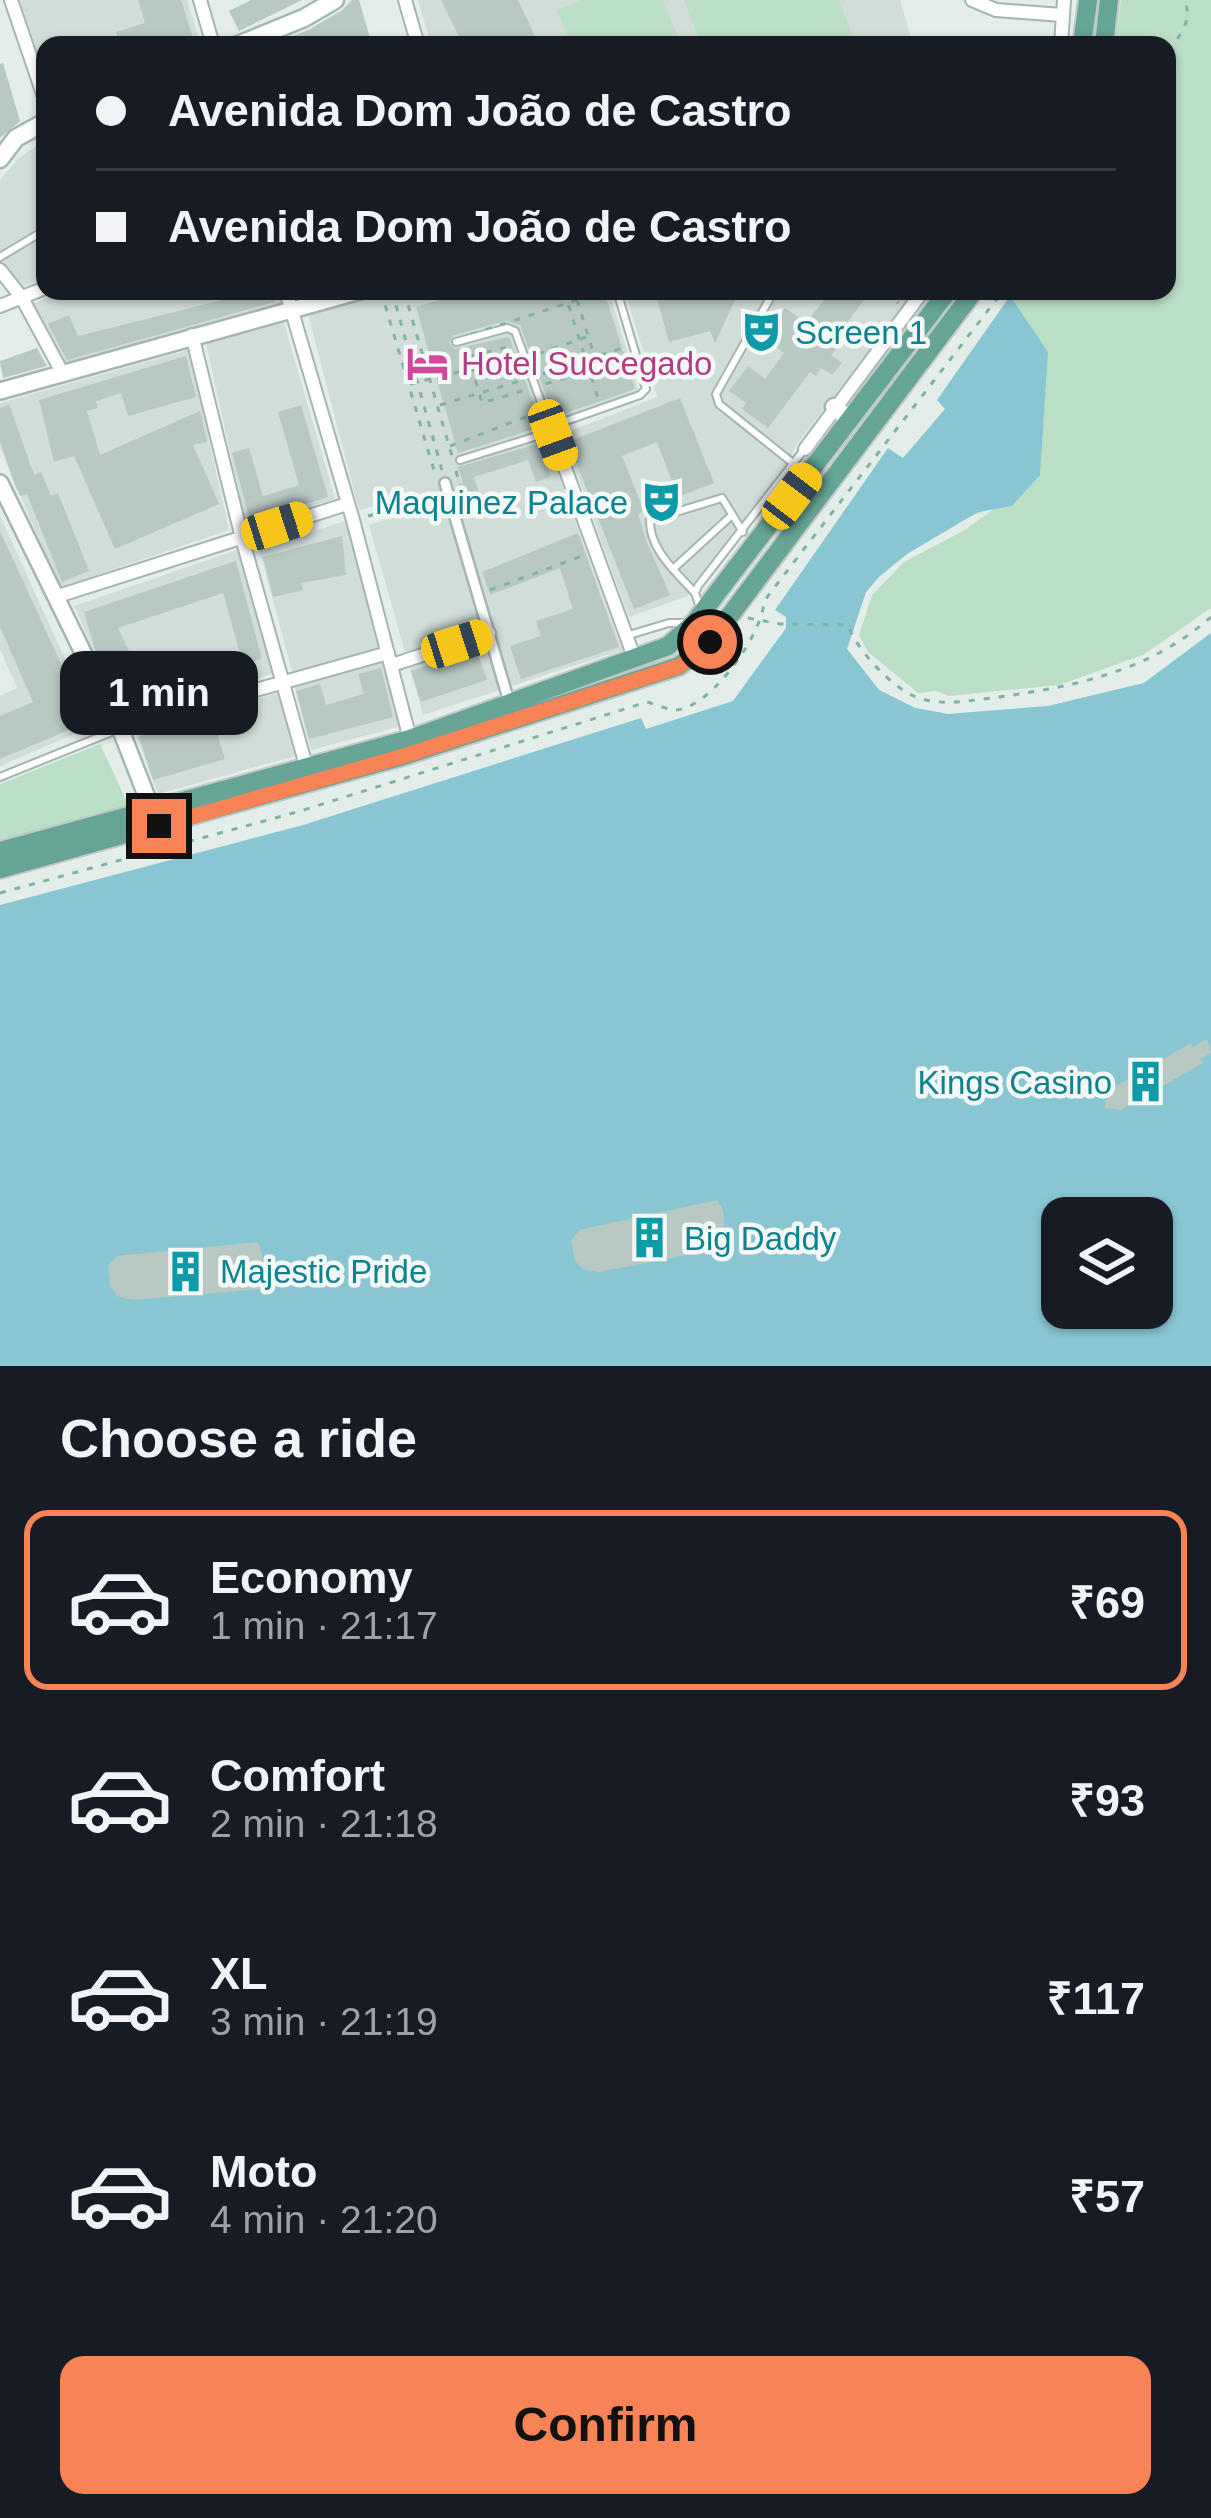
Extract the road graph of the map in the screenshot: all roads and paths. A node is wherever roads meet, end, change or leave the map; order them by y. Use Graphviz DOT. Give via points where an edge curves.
graph roads {
  1 [pos="11,0"];
  2 [pos="200,0"];
  3 [pos="335,0"];
  4 [pos="405,0"];
  5 [pos="972,0"];
  6 [pos="1064,0"];
  7 [pos="1088,0"];
  8 [pos="1109,0"];
  9 [pos="1186,0"];
  10 [pos="1062,16"];
  11 [pos="210,36"];
  12 [pos="260,36"];
  13 [pos="415,36"];
  14 [pos="1061,36"];
  15 [pos="1083,36"];
  16 [pos="1105,36"];
  17 [pos="1176,41"];
  18 [pos="36,74"];
  19 [pos="36,127"];
  20 [pos="0,159"];
  21 [pos="36,235"];
  22 [pos="0,257"];
  23 [pos="0,271"];
  24 [pos="36,292"];
  25 [pos="22,298"];
  26 [pos="288,300"];
  27 [pos="326,300"];
  28 [pos="384,300"];
  29 [pos="394,300"];
  30 [pos="407,300"];
  31 [pos="568,300"];
  32 [pos="620,300"];
  33 [pos="769,300"];
  34 [pos="916,300"];
  35 [pos="941,300"];
  36 [pos="967,300"];
  37 [pos="0,306"];
  38 [pos="291,309"];
  39 [pos="192,335"];
  40 [pos="588,337"];
  41 [pos="456,343"];
  42 [pos="510,346"];
  43 [pos="538,354"];
  44 [pos="469,357"];
  45 [pos="868,363"];
  46 [pos="472,368"];
  47 [pos="63,374"];
  48 [pos="885,375"];
  49 [pos="429,378"];
  50 [pos="417,382"];
  51 [pos="408,384"];
  52 [pos="0,391"];
  53 [pos="834,407"];
  54 [pos="601,409"];
  55 [pos="546,417"];
  56 [pos="850,420"];
  57 [pos="555,433"];
  58 [pos="449,446"];
  59 [pos="805,448"];
  60 [pos="460,460"];
  61 [pos="794,464"];
  62 [pos="435,474"];
  63 [pos="445,483"];
  64 [pos="0,484"];
  65 [pos="452,502"];
  66 [pos="347,504"];
  67 [pos="731,517"];
  68 [pos="353,520"];
  69 [pos="743,532"];
  70 [pos="242,538"];
  71 [pos="595,551"];
  72 [pos="673,569"];
  73 [pos="695,593"];
  74 [pos="478,594"];
  75 [pos="55,597"];
  76 [pos="729,617"];
  77 [pos="1211,617"];
  78 [pos="693,623"];
  79 [pos="489,633"];
  80 [pos="626,636"];
  81 [pos="634,658"];
  82 [pos="390,659"];
  83 [pos="285,681"];
  84 [pos="510,705"];
  85 [pos="120,728"];
  86 [pos="410,739"];
  87 [pos="308,769"];
  88 [pos="0,777"];
  89 [pos="155,818"];
  90 [pos="0,851"];
  91 [pos="0,869"];
  1 -- 18 [label="street"];
  2 -- 11 [label="street"];
  3 -- 12 [label="main road"];
  4 -- 13 [label="street"];
  5 -- 10 [label="street"];
  6 -- 10 [label="street"];
  7 -- 15 [label="main road"];
  8 -- 16 [label="main road"];
  9 -- 17 [label="path" via="1190,13"];
  10 -- 14 [label="street"];
  19 -- 20 [label="main road"];
  21 -- 22 [label="lane"];
  23 -- 25 [label="street"];
  24 -- 25 [label="street"];
  25 -- 37 [label="street"];
  25 -- 47 [label="street"];
  26 -- 38 [label="street"];
  27 -- 38 [label="street"];
  28 -- 51 [label="path"];
  29 -- 50 [label="path"];
  30 -- 49 [label="path"];
  31 -- 54 [label="path"];
  32 -- 54 [label="lane" via="646,389"];
  33 -- 61 [label="lane" via="716,394"];
  34 -- 45 [label="street"];
  35 -- 48 [label="main road"];
  36 -- 76 [label="main road"];
  38 -- 39 [label="street"];
  38 -- 66 [label="street"];
  39 -- 47 [label="street"];
  39 -- 70 [label="street"];
  40 -- 43 [label="path"];
  41 -- 55 [label="lane" via="515,331"];
  42 -- 44 [label="path"];
  45 -- 48 [label="main road"];
  45 -- 53 [label="street"];
  46 -- 49 [label="path"];
  47 -- 52 [label="street"];
  48 -- 56 [label="main road"];
  49 -- 50 [label="path"];
  49 -- 58 [label="path"];
  50 -- 51 [label="path"];
  50 -- 63 [label="path"];
  51 -- 62 [label="path"];
  53 -- 56 [label="main road"];
  53 -- 59 [label="street"];
  54 -- 57 [label="lane" via="563,422"];
  55 -- 57 [label="lane"];
  55 -- 58 [label="path" via="540,421 536,412"];
  56 -- 78 [label="main road"];
  57 -- 60 [label="lane"];
  57 -- 71 [label="street"];
  58 -- 65 [label="path" via="463,496"];
  59 -- 61 [label="lane"];
  61 -- 69 [label="lane"];
  63 -- 65 [label="street"];
  64 -- 75 [label="street"];
  65 -- 68 [label="path" via="428,500"];
  65 -- 74 [label="street"];
  66 -- 68 [label="street"];
  66 -- 70 [label="street"];
  67 -- 69 [label="lane"];
  67 -- 72 [label="lane"];
  67 -- 72 [label="lane" via="718,497 650,520"];
  68 -- 82 [label="street"];
  69 -- 73 [label="lane"];
  70 -- 75 [label="street"];
  70 -- 83 [label="street"];
  71 -- 74 [label="path"];
  71 -- 80 [label="street"];
  72 -- 73 [label="lane"];
  73 -- 78 [label="lane"];
  74 -- 79 [label="street"];
  75 -- 85 [label="street"];
  76 -- 77 [label="path" via="848,625 864,656 914,697 956,703 1093,681"];
  76 -- 89 [label="main road" via="680,666 407,755"];
  78 -- 80 [label="lane"];
  78 -- 81 [label="main road" via="668,646"];
  79 -- 82 [label="street"];
  79 -- 84 [label="street"];
  80 -- 81 [label="street"];
  81 -- 84 [label="main road"];
  82 -- 83 [label="street"];
  82 -- 86 [label="street"];
  83 -- 85 [label="street"];
  83 -- 87 [label="street"];
  84 -- 86 [label="main road"];
  85 -- 88 [label="lane"];
  85 -- 89 [label="street"];
  86 -- 87 [label="main road"];
  87 -- 89 [label="main road"];
  89 -- 90 [label="main road"];
  89 -- 91 [label="main road"];
}
